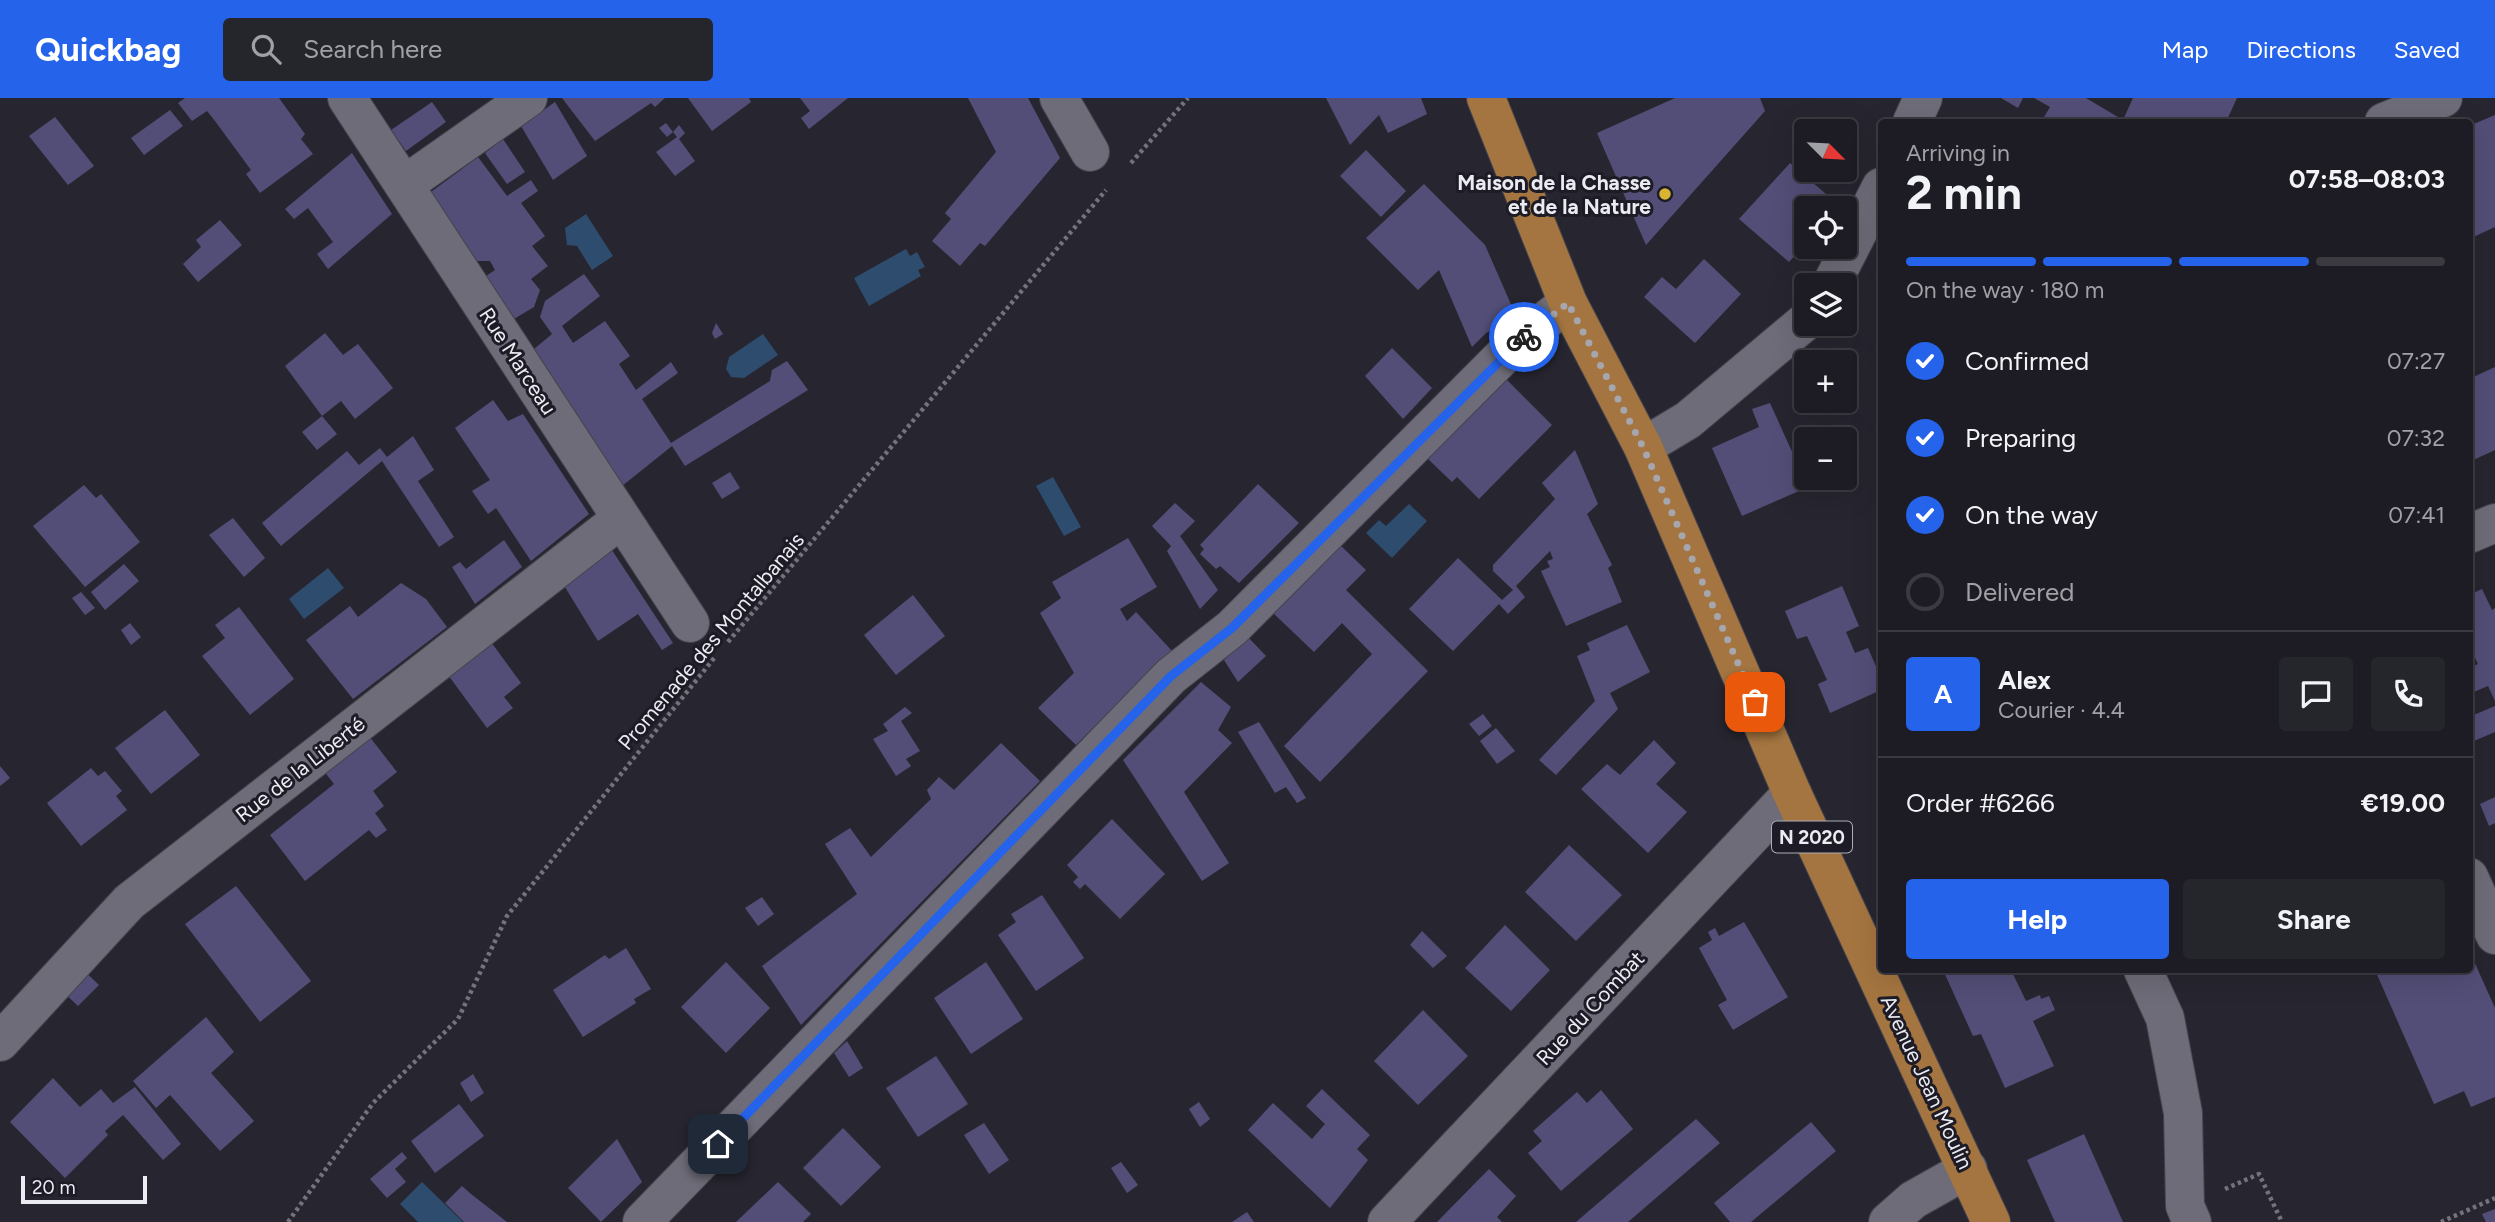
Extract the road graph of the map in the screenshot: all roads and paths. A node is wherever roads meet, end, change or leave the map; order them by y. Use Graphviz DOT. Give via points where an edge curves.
graph roads {
  1 [pos="347,98"];
  2 [pos="528,98"];
  3 [pos="1059,98"];
  4 [pos="1188,98"];
  5 [pos="1486,98"];
  6 [pos="1923,98"];
  7 [pos="2443,98"];
  8 [pos="1913,119"];
  9 [pos="2391,119"];
  10 [pos="1090,152"];
  11 [pos="1129,164"];
  12 [pos="1112,183"];
  13 [pos="404,185"];
  14 [pos="1878,193"];
  15 [pos="1837,273"];
  16 [pos="1568,303"];
  17 [pos="1794,331"];
  18 [pos="1643,447"];
  19 [pos="621,519"];
  20 [pos="2495,523"];
  21 [pos="2473,532"];
  22 [pos="690,624"];
  23 [pos="1792,793"];
  24 [pos="2473,886"];
  25 [pos="2495,935"];
  26 [pos="2144,973"];
  27 [pos="0,1042"];
  28 [pos="1968,1169"];
  29 [pos="2495,1198"];
  30 [pos="288,1222"];
  31 [pos="642,1222"];
  32 [pos="1387,1222"];
  33 [pos="1888,1222"];
  34 [pos="1991,1222"];
  35 [pos="2192,1222"];
  36 [pos="2441,1222"];
  1 -- 13 [label="street, Rue Marceau"];
  2 -- 13 [label="street"];
  3 -- 10 [label="street"];
  4 -- 11 [label="path"];
  5 -- 16 [label="main road, Avenue Jean Moulin / N 2020"];
  6 -- 8 [label="street"];
  7 -- 9 [label="street"];
  12 -- 30 [label="path, Promenade des Montalbanais" via="720,651 507,916 458,1019 373,1103"];
  13 -- 19 [label="street, Rue Marceau"];
  14 -- 15 [label="street"];
  16 -- 18 [label="main road, Avenue Jean Moulin / N 2020"];
  16 -- 31 [label="street" via="1515,344 1232,628 1171,676"];
  17 -- 18 [label="street" via="1688,420"];
  18 -- 23 [label="main road, Avenue Jean Moulin / N 2020"];
  19 -- 22 [label="street, Rue Marceau"];
  19 -- 27 [label="street, Rue de la Liberté" via="129,902"];
  20 -- 21 [label="street"];
  23 -- 28 [label="main road, Avenue Jean Moulin / N 2020"];
  23 -- 32 [label="street, Rue du Combat"];
  24 -- 25 [label="street"];
  26 -- 35 [label="street" via="2165,1018 2183,1113 2185,1206"];
  28 -- 33 [label="street" via="1913,1200"];
  28 -- 34 [label="main road, Avenue Jean Moulin / N 2020"];
  29 -- 36 [label="path"];
}
